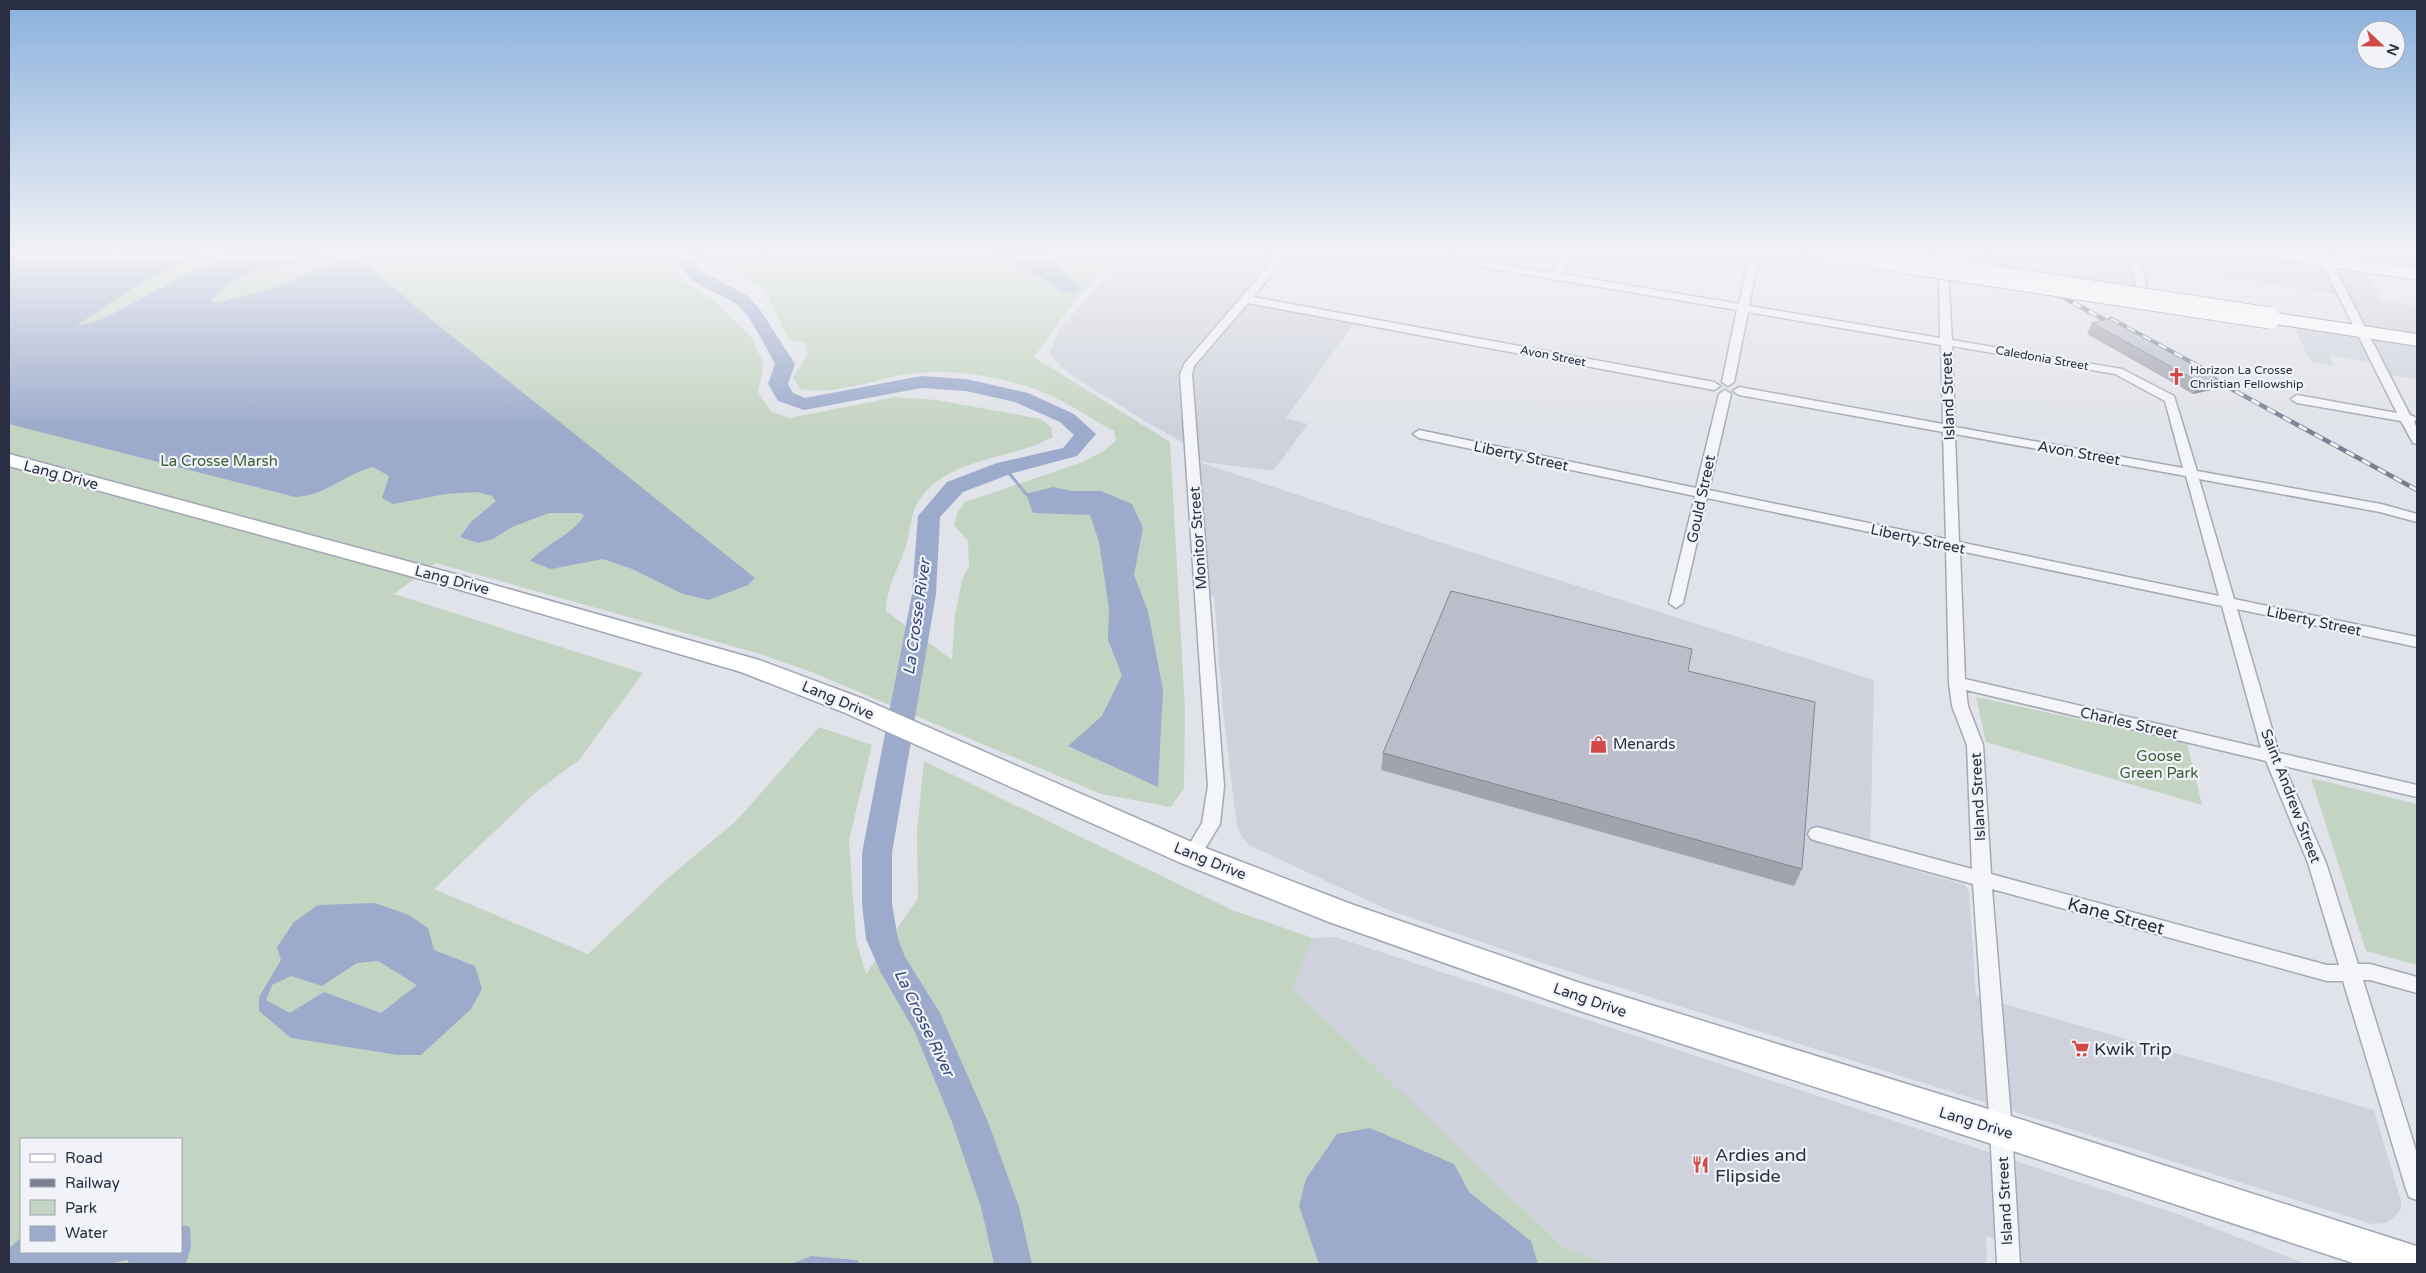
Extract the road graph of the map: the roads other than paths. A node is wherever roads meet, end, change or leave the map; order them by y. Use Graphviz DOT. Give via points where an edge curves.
graph roads {
  1 [pos="1235,310"];
  2 [pos="1306,310"];
  3 [pos="1742,310"];
  4 [pos="1763,310"];
  5 [pos="1948,310"];
  6 [pos="2187,310"];
  7 [pos="2220,310"];
  8 [pos="2252,310"];
  9 [pos="2351,310"];
  10 [pos="2311,324"];
  11 [pos="2362,332"];
  12 [pos="2417,340"];
  13 [pos="1946,341"];
  14 [pos="2118,371"];
  15 [pos="1726,388"];
  16 [pos="2297,399"];
  17 [pos="2412,418"];
  18 [pos="1949,430"];
  19 [pos="1419,434"];
  20 [pos="2417,440"];
  21 [pos="9,460"];
  22 [pos="2192,474"];
  23 [pos="1702,494"];
  24 [pos="2381,508"];
  25 [pos="2417,512"];
  26 [pos="2417,518"];
  27 [pos="1953,546"];
  28 [pos="1676,603"];
  29 [pos="2229,603"];
  30 [pos="2417,642"];
  31 [pos="1958,683"];
  32 [pos="2272,757"];
  33 [pos="2417,791"];
  34 [pos="1817,834"];
  35 [pos="1192,855"];
  36 [pos="1982,879"];
  37 [pos="2351,973"];
  38 [pos="2417,985"];
  39 [pos="2002,1130"];
  40 [pos="2417,1189"];
  41 [pos="2008,1264"];
  42 [pos="2413,1264"];
  1 -- 35 [label="street, Monitor Street" via="1186,374 1216,786 1211,824"];
  2 -- 15 [label="street, Avon Street" via="1714,386 1719,382"];
  3 -- 15 [label="street, Gould Street"];
  4 -- 13 [label="street, Caledonia Street"];
  5 -- 13 [label="street, Island Street"];
  6 -- 10 [label="street" via="2271,324"];
  7 -- 10 [label="highway, bridge"];
  8 -- 10 [label="street"];
  9 -- 11 [label="street"];
  10 -- 11 [label="highway"];
  11 -- 12 [label="highway"];
  11 -- 17 [label="street"];
  13 -- 14 [label="street, Caledonia Street"];
  13 -- 18 [label="street, Island Street"];
  14 -- 22 [label="street, Saint Andrew Street" via="2170,399"];
  15 -- 18 [label="street, Avon Street" via="1738,387 1739,391"];
  15 -- 23 [label="street, Gould Street"];
  16 -- 17 [label="street"];
  17 -- 20 [label="street"];
  18 -- 22 [label="street, Avon Street"];
  18 -- 27 [label="street, Island Street"];
  19 -- 23 [label="street, Liberty Street"];
  21 -- 35 [label="main road, Lang Drive" via="741,663 852,705"];
  22 -- 24 [label="street, Avon Street"];
  22 -- 29 [label="street, Saint Andrew Street"];
  23 -- 27 [label="street, Liberty Street"];
  23 -- 28 [label="street, Gould Street"];
  24 -- 25 [label="street"];
  24 -- 26 [label="street, Avon Street"];
  27 -- 29 [label="street, Liberty Street"];
  27 -- 31 [label="street, Island Street"];
  29 -- 30 [label="street, Liberty Street"];
  29 -- 32 [label="street, Saint Andrew Street"];
  31 -- 32 [label="street, Charles Street"];
  31 -- 36 [label="street, Island Street" via="1960,706 1975,745"];
  32 -- 33 [label="street, Charles Street"];
  32 -- 37 [label="street, Saint Andrew Street" via="2317,863"];
  34 -- 36 [label="street, Kane Street"];
  35 -- 39 [label="main road, Lang Drive" via="1340,913 1580,997"];
  36 -- 37 [label="street, Kane Street" via="2327,973"];
  36 -- 39 [label="street, Island Street"];
  37 -- 38 [label="street, Kane Street" via="2370,972"];
  37 -- 40 [label="street, Saint Andrew Street"];
  39 -- 41 [label="street, Island Street"];
  39 -- 42 [label="main road, Lang Drive"];
}
